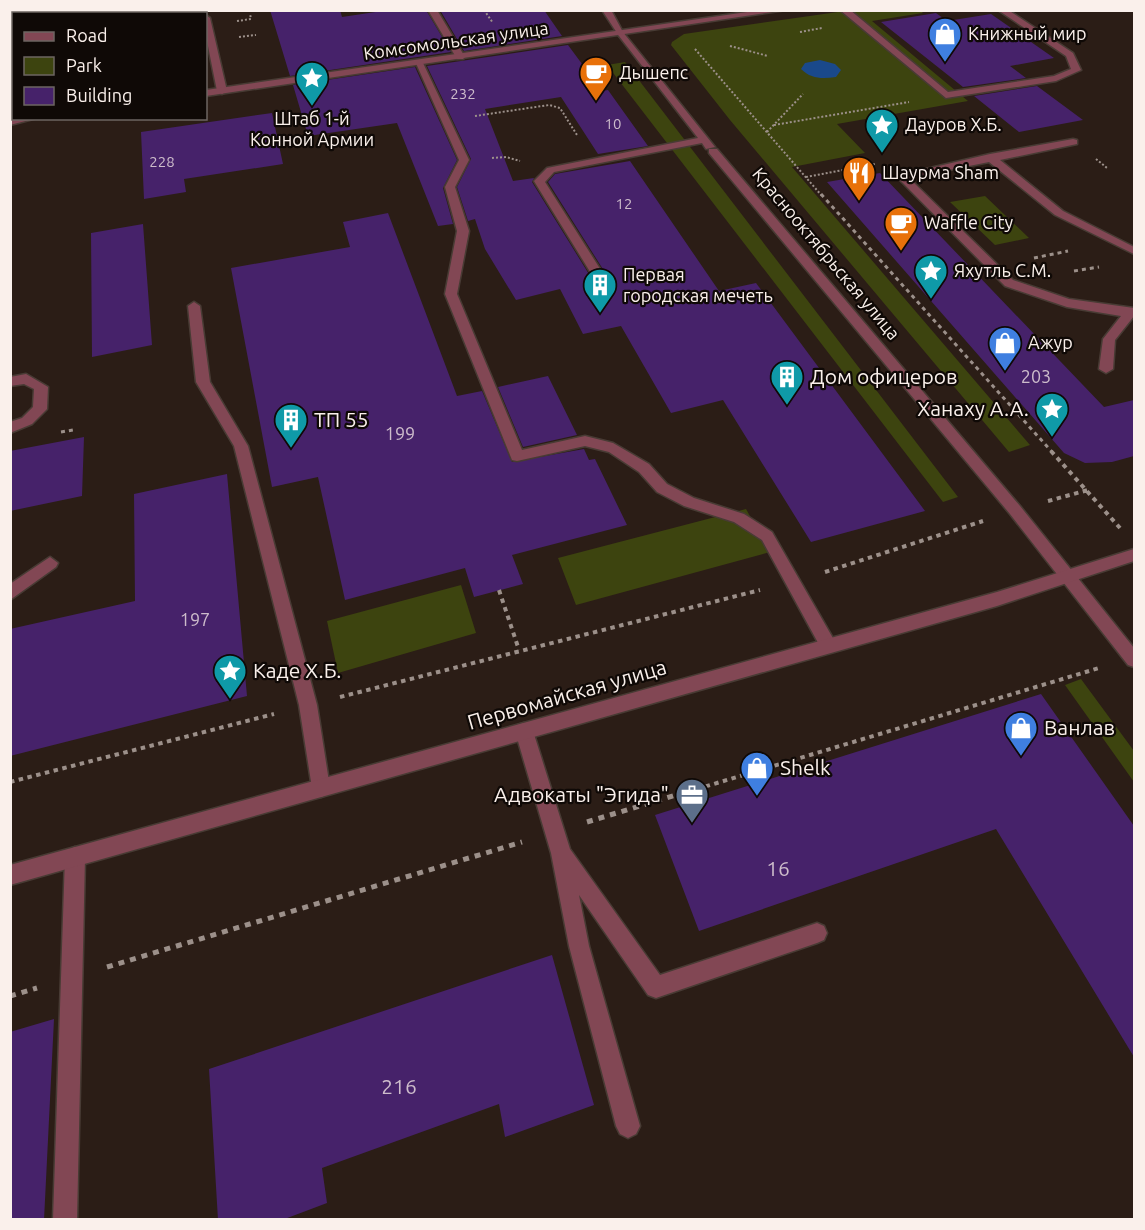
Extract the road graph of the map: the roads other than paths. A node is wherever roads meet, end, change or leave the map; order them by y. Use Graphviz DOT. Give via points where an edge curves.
graph roads {
  1 [pos="432,10"];
  2 [pos="606,10"];
  3 [pos="782,10"];
  4 [pos="844,10"];
  5 [pos="1002,10"];
  6 [pos="207,23"];
  7 [pos="622,34"];
  8 [pos="460,57"];
  9 [pos="418,63"];
  10 [pos="222,91"];
  11 [pos="207,93"];
  12 [pos="704,140"];
  13 [pos="1073,142"];
  14 [pos="990,157"];
  15 [pos="1134,251"];
  16 [pos="603,283"];
  17 [pos="194,306"];
  18 [pos="1132,313"];
  19 [pos="1106,369"];
  20 [pos="10,382"];
  21 [pos="10,428"];
  22 [pos="1134,555"];
  23 [pos="50,563"];
  24 [pos="1066,577"];
  25 [pos="10,593"];
  26 [pos="828,645"];
  27 [pos="1134,659"];
  28 [pos="524,731"];
  29 [pos="321,788"];
  30 [pos="561,853"];
  31 [pos="75,857"];
  32 [pos="10,875"];
  33 [pos="817,933"];
  34 [pos="628,1126"];
  35 [pos="65,1220"];
  1 -- 8 [label="street"];
  2 -- 7 [label="street, Краснооктябрьская улица"];
  3 -- 7 [label="street, Комсомольская улица"];
  4 -- 5 [label="street" via="946,95 1056,78 1076,70 1070,55"];
  6 -- 10 [label="street"];
  7 -- 8 [label="street, Комсомольская улица"];
  7 -- 12 [label="street, Краснооктябрьская улица"];
  8 -- 9 [label="street, Комсомольская улица"];
  9 -- 10 [label="street, Комсомольская улица"];
  9 -- 26 [label="street" via="464,160 450,187 463,231 451,294 517,456 585,441 613,448 644,468 662,488 689,502 739,518 767,536"];
  10 -- 11 [label="street, Комсомольская улица"];
  12 -- 16 [label="street" via="551,170 539,181"];
  12 -- 24 [label="street, Краснооктябрьская улица" via="1015,510"];
  13 -- 14 [label="street"];
  14 -- 15 [label="street" via="1059,213"];
  14 -- 18 [label="street" via="902,176 1009,283 1067,303"];
  17 -- 29 [label="street" via="203,382 241,446 308,705"];
  18 -- 19 [label="street" via="1109,339"];
  20 -- 21 [label="street" via="26,379 41,387 39,409 27,421"];
  22 -- 24 [label="street, Первомайская улица"];
  23 -- 25 [label="street"];
  24 -- 26 [label="street, Первомайская улица"];
  24 -- 27 [label="street, Краснооктябрьская улица"];
  26 -- 28 [label="street, Первомайская улица"];
  28 -- 29 [label="street, Первомайская улица"];
  28 -- 30 [label="street"];
  29 -- 31 [label="street, Первомайская улица"];
  30 -- 33 [label="street" via="656,987"];
  30 -- 34 [label="street" via="579,946"];
  31 -- 32 [label="street, Первомайская улица"];
  31 -- 35 [label="street"];
}
